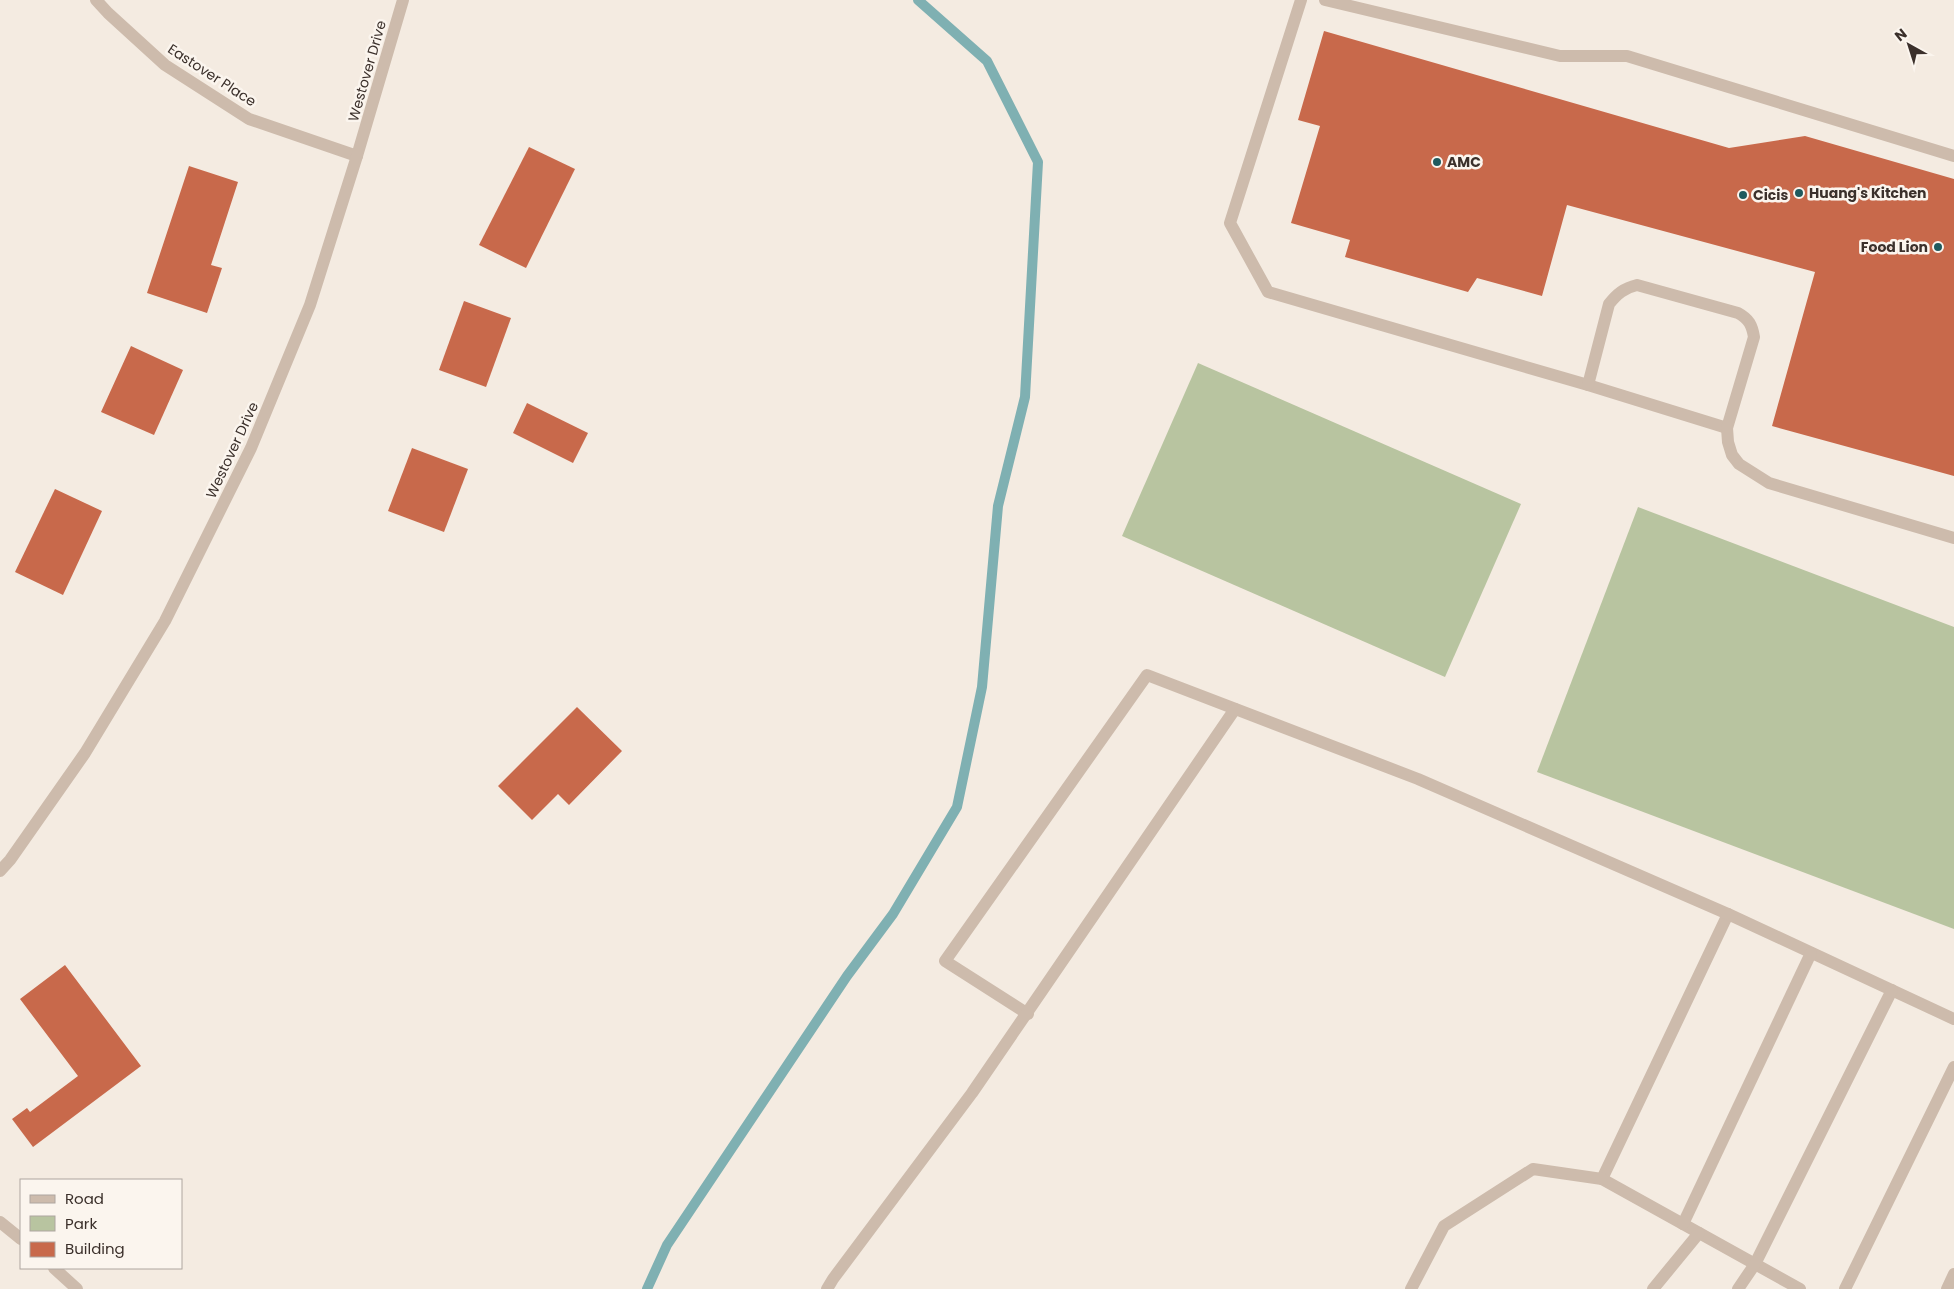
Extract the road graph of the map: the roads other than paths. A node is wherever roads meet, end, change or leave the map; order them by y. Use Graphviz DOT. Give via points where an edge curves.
graph roads {
  1 [pos="96,0"];
  2 [pos="403,0"];
  3 [pos="1301,0"];
  4 [pos="1325,0"];
  5 [pos="357,156"];
  6 [pos="1954,156"];
  7 [pos="1588,385"];
  8 [pos="1727,428"];
  9 [pos="1954,538"];
  10 [pos="1235,709"];
  11 [pos="0,871"];
  12 [pos="1728,914"];
  13 [pos="1811,953"];
  14 [pos="1892,990"];
  15 [pos="1028,1014"];
  16 [pos="1954,1019"];
  17 [pos="1954,1067"];
  18 [pos="1602,1179"];
  19 [pos="0,1222"];
  20 [pos="1683,1224"];
  21 [pos="1699,1233"];
  22 [pos="20,1238"];
  23 [pos="1755,1264"];
  24 [pos="55,1269"];
  25 [pos="1954,1274"];
  26 [pos="77,1289"];
  27 [pos="827,1289"];
  28 [pos="1411,1289"];
  29 [pos="1653,1289"];
  30 [pos="1738,1289"];
  31 [pos="1800,1289"];
  32 [pos="1845,1289"];
  33 [pos="1947,1289"];
  1 -- 5 [label="street, Eastover Place" via="165,65 249,119"];
  2 -- 5 [label="street, Westover Drive"];
  3 -- 7 [label="street" via="1230,223 1268,292"];
  4 -- 6 [label="street" via="1560,56 1627,56"];
  5 -- 11 [label="street, Westover Drive" via="310,305 252,448 165,621 85,753"];
  7 -- 8 [label="street"];
  7 -- 8 [label="street" via="1609,304 1627,287 1637,285 1738,313 1747,318 1754,337"];
  8 -- 9 [label="street" via="1735,460 1769,483"];
  10 -- 12 [label="street" via="1418,779"];
  10 -- 15 [label="street"];
  10 -- 15 [label="street" via="1147,675 945,961"];
  12 -- 13 [label="street"];
  12 -- 18 [label="street"];
  13 -- 14 [label="street"];
  13 -- 20 [label="street"];
  14 -- 16 [label="street"];
  14 -- 23 [label="street"];
  15 -- 27 [label="street"];
  17 -- 32 [label="street"];
  18 -- 20 [label="street"];
  18 -- 28 [label="street" via="1532,1169 1444,1226"];
  19 -- 22 [label="street"];
  20 -- 21 [label="street"];
  21 -- 23 [label="street"];
  21 -- 29 [label="street"];
  23 -- 30 [label="street"];
  23 -- 31 [label="street"];
  24 -- 26 [label="street"];
  25 -- 33 [label="street"];
}
